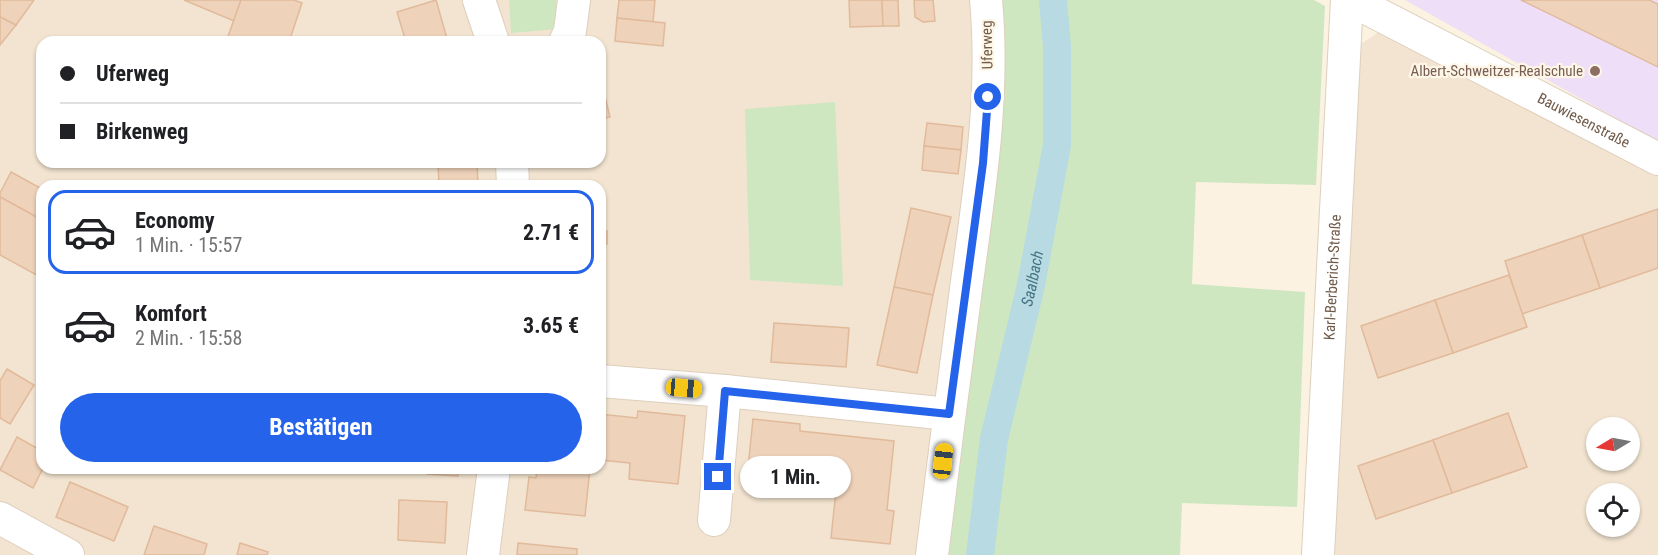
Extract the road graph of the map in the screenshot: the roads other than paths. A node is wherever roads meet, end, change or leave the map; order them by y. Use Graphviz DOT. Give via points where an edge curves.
graph roads {
  1 [pos="479,0"];
  2 [pos="574,0"];
  3 [pos="986,0"];
  4 [pos="1349,0"];
  5 [pos="491,36"];
  6 [pos="568,36"];
  7 [pos="1658,159"];
  8 [pos="606,381"];
  9 [pos="725,391"];
  10 [pos="949,414"];
  11 [pos="493,474"];
  12 [pos="0,518"];
  13 [pos="714,520"];
  14 [pos="68,555"];
  15 [pos="483,555"];
  16 [pos="932,555"];
  17 [pos="1318,555"];
  1 -- 5 [label="street"];
  2 -- 6 [label="street"];
  3 -- 10 [label="street, Uferweg" via="988,97 983,163"];
  4 -- 7 [label="street, Bauwiesenstraße"];
  4 -- 17 [label="street, Karl-Berberich-Straße"];
  8 -- 9 [label="street"];
  9 -- 10 [label="street"];
  9 -- 13 [label="street"];
  10 -- 16 [label="street, Uferweg"];
  11 -- 15 [label="street"];
  12 -- 14 [label="street"];
}
